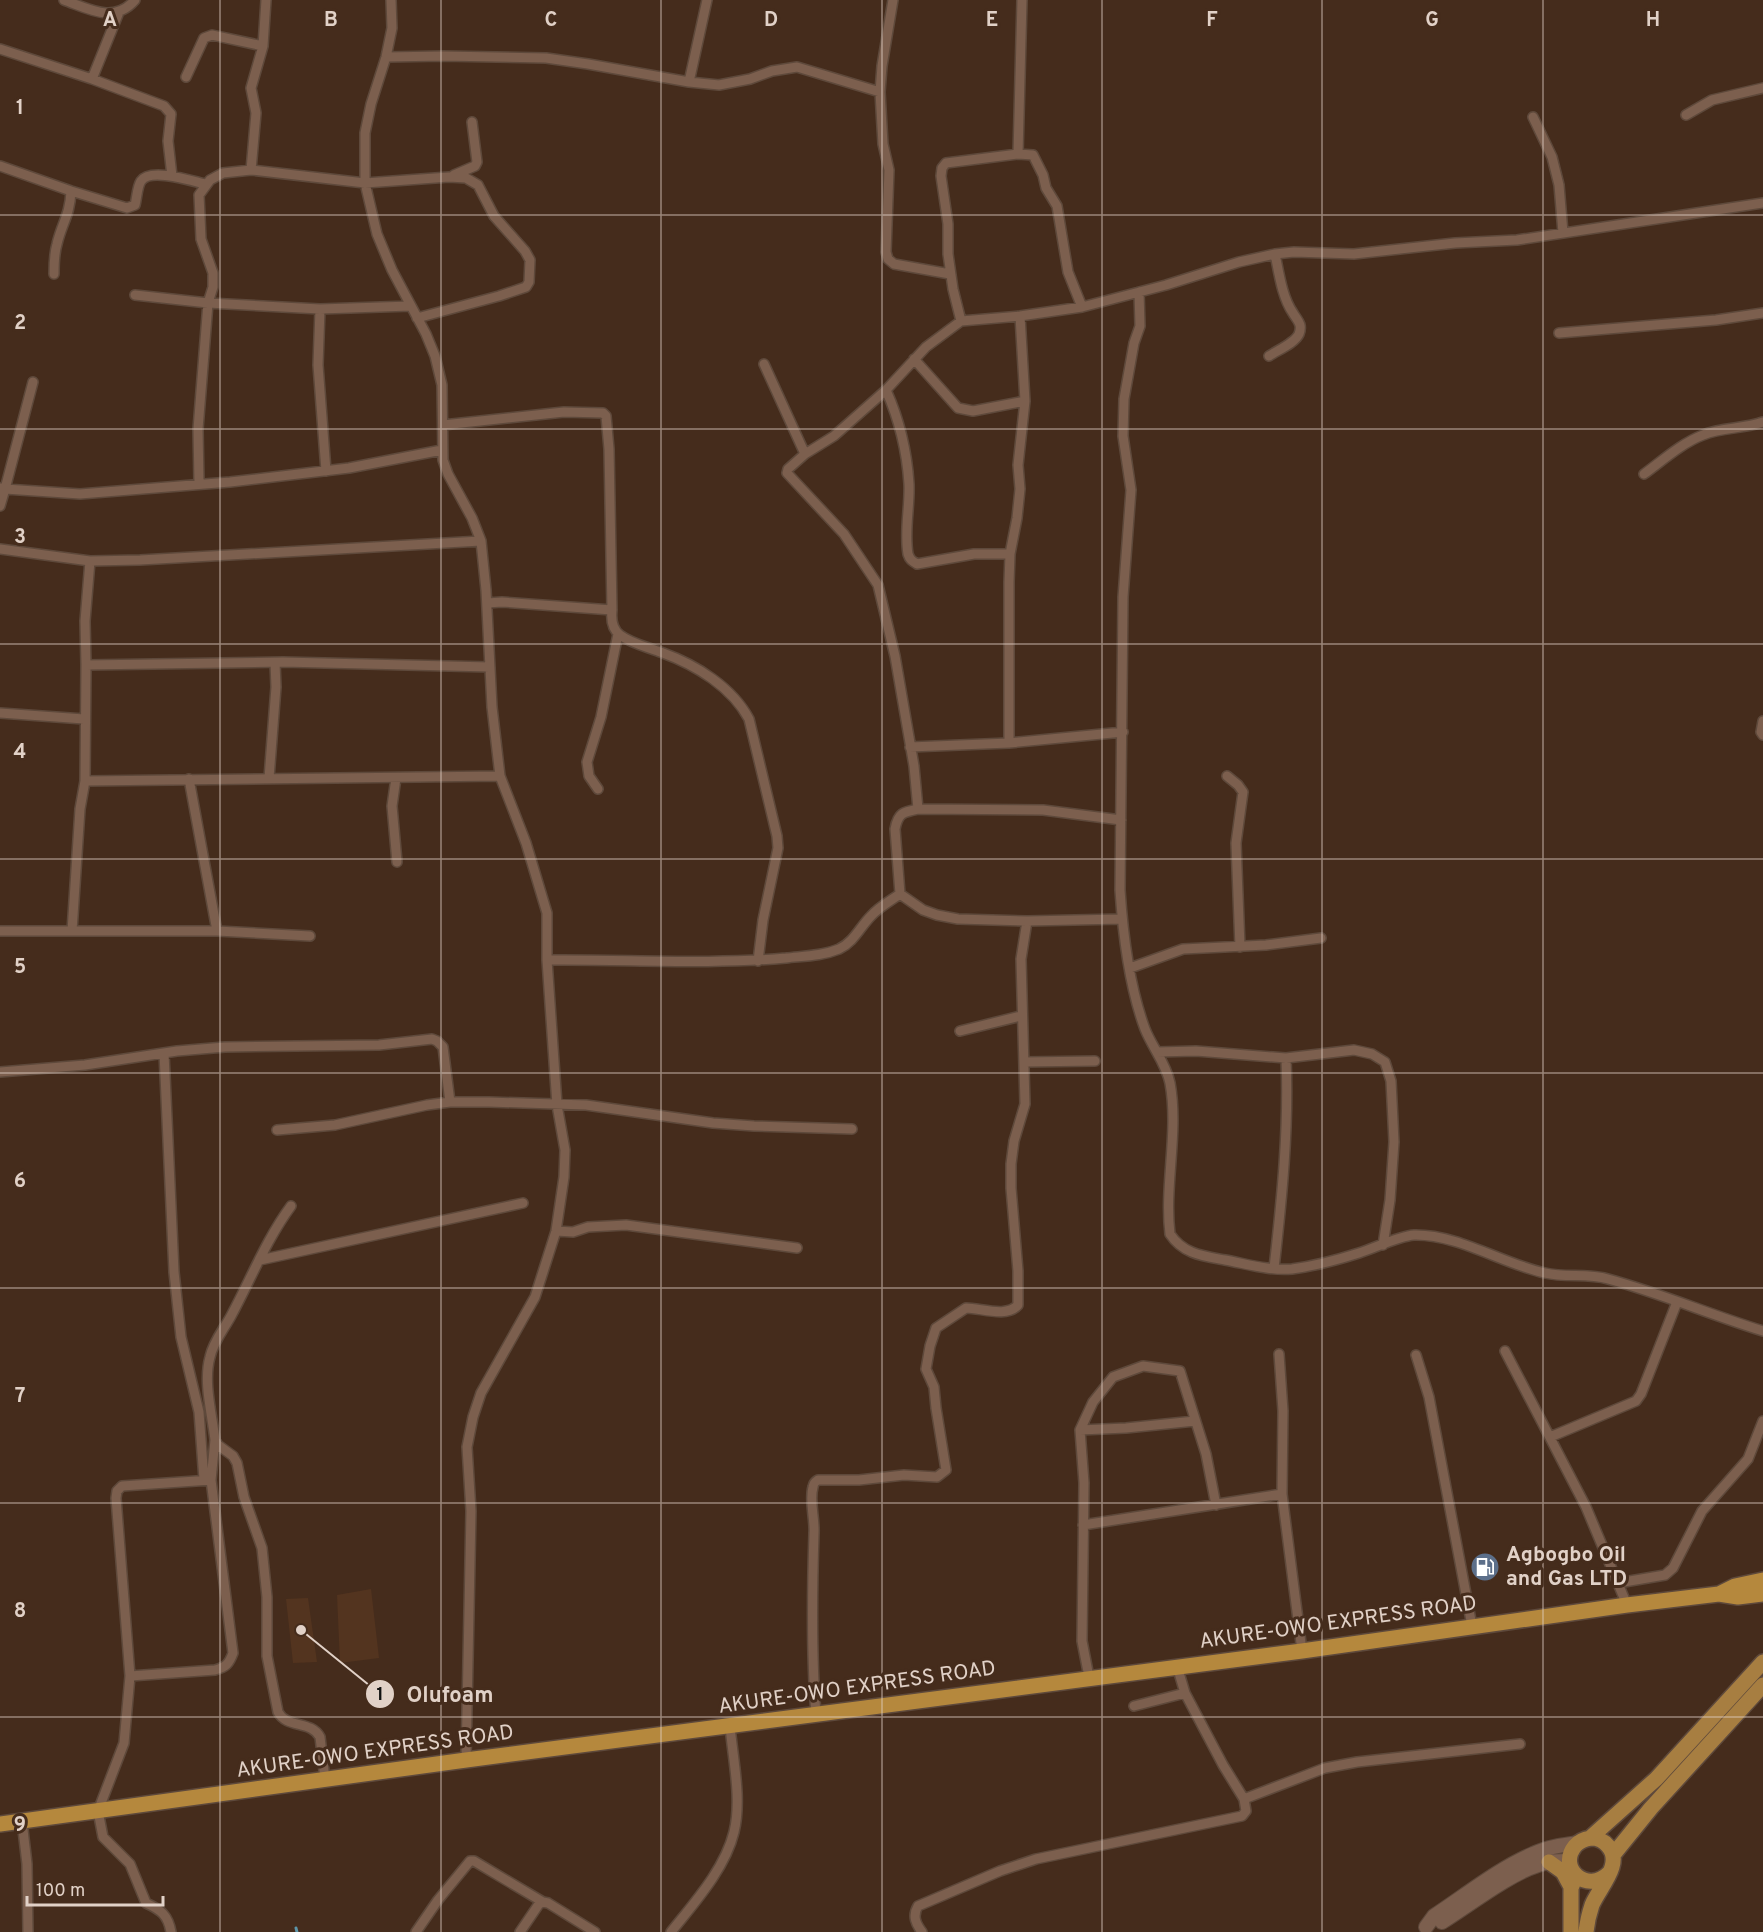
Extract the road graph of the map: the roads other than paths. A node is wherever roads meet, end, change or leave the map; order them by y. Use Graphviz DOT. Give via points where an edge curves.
graph roads {
  1 [pos="64,0"];
  2 [pos="135,0"];
  3 [pos="266,0"];
  4 [pos="391,0"];
  5 [pos="707,0"];
  6 [pos="892,0"];
  7 [pos="1022,0"];
  8 [pos="119,12"];
  9 [pos="263,46"];
  10 [pos="0,50"];
  11 [pos="386,57"];
  12 [pos="186,77"];
  13 [pos="92,79"];
  14 [pos="689,82"];
  15 [pos="1763,88"];
  16 [pos="880,92"];
  17 [pos="1686,115"];
  18 [pos="1533,117"];
  19 [pos="472,123"];
  20 [pos="1018,154"];
  21 [pos="0,166"];
  22 [pos="251,170"];
  23 [pos="172,176"];
  24 [pos="449,177"];
  25 [pos="365,183"];
  26 [pos="205,184"];
  27 [pos="71,191"];
  28 [pos="1763,203"];
  29 [pos="1563,233"];
  30 [pos="1275,254"];
  31 [pos="54,274"];
  32 [pos="950,274"];
  33 [pos="1139,291"];
  34 [pos="135,295"];
  35 [pos="208,303"];
  36 [pos="411,306"];
  37 [pos="1082,307"];
  38 [pos="320,309"];
  39 [pos="1763,313"];
  40 [pos="1020,316"];
  41 [pos="417,318"];
  42 [pos="961,321"];
  43 [pos="1559,333"];
  44 [pos="1269,356"];
  45 [pos="914,359"];
  46 [pos="764,364"];
  47 [pos="33,382"];
  48 [pos="886,390"];
  49 [pos="1025,401"];
  50 [pos="1763,422"];
  51 [pos="443,425"];
  52 [pos="442,450"];
  53 [pos="805,454"];
  54 [pos="326,471"];
  55 [pos="1644,474"];
  56 [pos="199,483"];
  57 [pos="2,488"];
  58 [pos="0,506"];
  59 [pos="481,541"];
  60 [pos="0,549"];
  61 [pos="1010,554"];
  62 [pos="90,561"];
  63 [pos="487,603"];
  64 [pos="612,610"];
  65 [pos="618,634"];
  66 [pos="274,663"];
  67 [pos="86,665"];
  68 [pos="490,667"];
  69 [pos="0,713"];
  70 [pos="84,719"];
  71 [pos="1763,721"];
  72 [pos="1123,732"];
  73 [pos="1763,735"];
  74 [pos="1010,744"];
  75 [pos="910,747"];
  76 [pos="500,776"];
  77 [pos="1227,776"];
  78 [pos="269,778"];
  79 [pos="396,778"];
  80 [pos="189,779"];
  81 [pos="85,781"];
  82 [pos="598,789"];
  83 [pos="918,809"];
  84 [pos="1121,820"];
  85 [pos="397,862"];
  86 [pos="900,894"];
  87 [pos="1122,919"];
  88 [pos="1027,921"];
  89 [pos="0,931"];
  90 [pos="217,931"];
  91 [pos="72,932"];
  92 [pos="310,936"];
  93 [pos="1321,938"];
  94 [pos="1240,947"];
  95 [pos="547,960"];
  96 [pos="758,961"];
  97 [pos="1130,968"];
  98 [pos="1021,1016"];
  99 [pos="960,1031"];
  100 [pos="1157,1052"];
  101 [pos="164,1053"];
  102 [pos="1286,1058"];
  103 [pos="1095,1061"];
  104 [pos="1024,1062"];
  105 [pos="0,1072"];
  106 [pos="450,1102"];
  107 [pos="557,1105"];
  108 [pos="852,1129"];
  109 [pos="278,1130"];
  110 [pos="523,1203"];
  111 [pos="291,1206"];
  112 [pos="556,1232"];
  113 [pos="1383,1245"];
  114 [pos="798,1248"];
  115 [pos="260,1260"];
  116 [pos="1274,1268"];
  117 [pos="1677,1302"];
  118 [pos="1763,1331"];
  119 [pos="1505,1352"];
  120 [pos="1279,1354"];
  121 [pos="1416,1355"];
  122 [pos="1195,1421"];
  123 [pos="1763,1421"];
  124 [pos="1080,1430"];
  125 [pos="1550,1437"];
  126 [pos="215,1440"];
  127 [pos="208,1480"];
  128 [pos="1282,1494"];
  129 [pos="1216,1505"];
  130 [pos="1083,1525"];
  131 [pos="1763,1580"];
  132 [pos="1618,1583"];
  133 [pos="1719,1594"];
  134 [pos="1763,1594"];
  135 [pos="1627,1605"];
  136 [pos="1472,1626"];
  137 [pos="1302,1651"];
  138 [pos="1763,1662"];
  139 [pos="1177,1666"];
  140 [pos="130,1676"];
  141 [pos="1089,1677"];
  142 [pos="1185,1693"];
  143 [pos="1760,1694"];
  144 [pos="1134,1706"];
  145 [pos="816,1714"];
  146 [pos="730,1726"];
  147 [pos="1520,1744"];
  148 [pos="466,1761"];
  149 [pos="325,1779"];
  150 [pos="1244,1799"];
  151 [pos="98,1812"];
  152 [pos="22,1821"];
  153 [pos="0,1824"];
  154 [pos="1584,1840"];
  155 [pos="1613,1855"];
  156 [pos="1570,1861"];
  157 [pos="1549,1862"];
  158 [pos="1610,1873"];
  159 [pos="1574,1882"];
  160 [pos="543,1902"];
  161 [pos="1422,1930"];
  162 [pos="27,1932"];
  163 [pos="171,1932"];
  164 [pos="416,1932"];
  165 [pos="520,1932"];
  166 [pos="595,1932"];
  167 [pos="670,1932"];
  168 [pos="922,1932"];
  169 [pos="1571,1932"];
  170 [pos="1586,1932"];
  1 -- 8 [label="street" via="101,13"];
  2 -- 8 [label="street"];
  3 -- 9 [label="street"];
  4 -- 11 [label="street" via="392,28"];
  5 -- 14 [label="street"];
  6 -- 16 [label="street"];
  7 -- 20 [label="street"];
  8 -- 13 [label="street"];
  9 -- 12 [label="street" via="212,35 204,38"];
  9 -- 22 [label="street" via="251,88 255,120"];
  10 -- 13 [label="street"];
  11 -- 14 [label="street" via="546,58"];
  11 -- 25 [label="street" via="365,133"];
  13 -- 23 [label="street" via="154,101 171,114 168,141"];
  14 -- 16 [label="street" via="719,85 796,67"];
  15 -- 17 [label="street" via="1712,100"];
  16 -- 32 [label="street" via="889,170 888,259 894,264"];
  18 -- 29 [label="street" via="1552,157"];
  19 -- 24 [label="street" via="477,162"];
  20 -- 32 [label="street" via="962,159 942,168"];
  20 -- 37 [label="street" via="1034,156 1057,206 1068,272"];
  21 -- 27 [label="street"];
  22 -- 25 [label="street"];
  22 -- 26 [label="street" via="223,173"];
  23 -- 26 [label="street"];
  23 -- 27 [label="street" via="141,181 135,205 127,208"];
  24 -- 25 [label="street"];
  24 -- 41 [label="street" via="466,178 478,185 494,216 530,260 529,282 499,296"];
  25 -- 36 [label="street" via="376,234"];
  26 -- 35 [label="street" via="198,206 201,239 213,273"];
  27 -- 31 [label="street" via="67,218 54,255"];
  28 -- 29 [label="street"];
  29 -- 30 [label="street" via="1354,254"];
  30 -- 33 [label="street"];
  30 -- 44 [label="street" via="1281,283 1301,327 1296,338"];
  32 -- 42 [label="street"];
  33 -- 37 [label="street"];
  33 -- 72 [label="street" via="1140,326 1124,399 1123,436 1131,490 1123,597"];
  34 -- 35 [label="street"];
  35 -- 38 [label="street"];
  35 -- 56 [label="street" via="198,429"];
  36 -- 38 [label="street"];
  36 -- 41 [label="street"];
  37 -- 40 [label="street"];
  38 -- 54 [label="street" via="318,365"];
  39 -- 43 [label="street"];
  40 -- 42 [label="street"];
  40 -- 49 [label="street"];
  41 -- 51 [label="street" via="435,356 442,385"];
  42 -- 45 [label="street"];
  45 -- 48 [label="street"];
  45 -- 49 [label="street" via="958,408 973,411"];
  46 -- 53 [label="street"];
  47 -- 57 [label="street"];
  48 -- 53 [label="street" via="834,436"];
  48 -- 61 [label="street" via="896,414 905,457 911,561 917,564 974,554"];
  49 -- 61 [label="street" via="1018,465 1020,489"];
  50 -- 55 [label="street" via="1705,434"];
  51 -- 52 [label="street"];
  51 -- 64 [label="street" via="564,412 606,416"];
  52 -- 54 [label="street"];
  52 -- 59 [label="street" via="448,474"];
  53 -- 75 [label="street" via="787,473 844,534 878,585"];
  54 -- 56 [label="street"];
  56 -- 57 [label="street" via="80,494"];
  57 -- 58 [label="street"];
  59 -- 62 [label="street"];
  59 -- 63 [label="street"];
  60 -- 62 [label="street"];
  61 -- 74 [label="street"];
  62 -- 67 [label="street"];
  63 -- 64 [label="street"];
  63 -- 68 [label="street"];
  64 -- 65 [label="street"];
  65 -- 82 [label="street" via="587,762 589,777"];
  65 -- 96 [label="street" via="695,668 741,703 749,718 778,848"];
  66 -- 67 [label="street"];
  66 -- 68 [label="street"];
  66 -- 78 [label="street" via="276,687"];
  67 -- 70 [label="street"];
  68 -- 76 [label="street"];
  69 -- 70 [label="street"];
  70 -- 81 [label="street"];
  71 -- 73 [label="street"];
  72 -- 74 [label="street"];
  72 -- 84 [label="street"];
  74 -- 75 [label="street"];
  75 -- 83 [label="street"];
  76 -- 79 [label="street"];
  76 -- 95 [label="street" via="547,913"];
  77 -- 94 [label="street" via="1243,792 1236,843"];
  78 -- 79 [label="street"];
  78 -- 80 [label="street"];
  79 -- 85 [label="street" via="392,806"];
  80 -- 81 [label="street"];
  80 -- 90 [label="street"];
  81 -- 91 [label="street"];
  83 -- 84 [label="street" via="1043,810"];
  83 -- 86 [label="street" via="904,812 897,819"];
  84 -- 87 [label="street"];
  86 -- 88 [label="street" via="937,915"];
  86 -- 96 [label="street" via="879,908 842,948 808,957"];
  87 -- 88 [label="street"];
  87 -- 97 [label="street"];
  88 -- 98 [label="street" via="1021,959"];
  89 -- 91 [label="street"];
  90 -- 91 [label="street"];
  90 -- 92 [label="street"];
  93 -- 94 [label="street"];
  94 -- 97 [label="street" via="1183,950"];
  95 -- 96 [label="street"];
  95 -- 107 [label="street"];
  97 -- 100 [label="street" via="1139,1011"];
  98 -- 99 [label="street"];
  98 -- 104 [label="street"];
  100 -- 102 [label="street"];
  100 -- 116 [label="street" via="1171,1091 1170,1234 1183,1249 1198,1255"];
  101 -- 105 [label="street"];
  101 -- 106 [label="street" via="225,1047 379,1045 432,1039 444,1047"];
  101 -- 127 [label="street" via="174,1272"];
  102 -- 113 [label="street" via="1354,1050 1385,1062 1391,1081 1394,1142"];
  102 -- 116 [label="street" via="1284,1182"];
  103 -- 104 [label="street"];
  104 -- 145 [label="street" via="1025,1104 1011,1164 1018,1305 1010,1311 966,1308 936,1329 926,1371 934,1387 946,1470 937,1477 819,1480 813,1487 811,1589"];
  106 -- 107 [label="street"];
  106 -- 109 [label="street" via="334,1125"];
  107 -- 108 [label="street" via="586,1105 713,1123"];
  107 -- 112 [label="street" via="565,1150"];
  110 -- 115 [label="street"];
  111 -- 115 [label="street" via="274,1228"];
  112 -- 114 [label="street" via="626,1225"];
  112 -- 148 [label="street" via="536,1297 481,1393 467,1446 471,1510"];
  113 -- 116 [label="street" via="1321,1264"];
  113 -- 117 [label="street" via="1413,1235 1440,1238 1544,1273 1608,1279"];
  115 -- 126 [label="street" via="209,1358"];
  117 -- 118 [label="street"];
  117 -- 125 [label="street" via="1636,1401"];
  119 -- 125 [label="street"];
  120 -- 128 [label="street"];
  121 -- 136 [label="street" via="1431,1407"];
  122 -- 124 [label="street"];
  122 -- 124 [label="street" via="1180,1371 1143,1366 1113,1377 1093,1402"];
  122 -- 129 [label="street"];
  123 -- 132 [label="street" via="1748,1459 1702,1511 1673,1568 1665,1575"];
  124 -- 130 [label="street"];
  125 -- 132 [label="street" via="1586,1507"];
  126 -- 127 [label="street"];
  126 -- 149 [label="street" via="237,1463 262,1548 267,1656 278,1712 286,1721 318,1732"];
  127 -- 140 [label="street" via="122,1486 117,1491"];
  127 -- 140 [label="street" via="233,1653 230,1661 215,1670"];
  128 -- 129 [label="street"];
  128 -- 137 [label="street"];
  129 -- 130 [label="street"];
  130 -- 141 [label="street" via="1082,1641"];
  131 -- 133 [label="highway, AKURE-OWO EXPRESS ROAD"];
  132 -- 135 [label="street"];
  133 -- 134 [label="highway, AKURE-OWO EXPRESS ROAD"];
  133 -- 135 [label="highway, AKURE-OWO EXPRESS ROAD"];
  135 -- 136 [label="highway, AKURE-OWO EXPRESS ROAD"];
  136 -- 137 [label="highway, AKURE-OWO EXPRESS ROAD"];
  137 -- 139 [label="highway, AKURE-OWO EXPRESS ROAD"];
  138 -- 154 [label="main road" via="1656,1779"];
  139 -- 141 [label="highway, AKURE-OWO EXPRESS ROAD"];
  139 -- 142 [label="street"];
  140 -- 151 [label="street" via="124,1743"];
  141 -- 145 [label="highway, AKURE-OWO EXPRESS ROAD"];
  142 -- 144 [label="street"];
  142 -- 150 [label="street"];
  143 -- 155 [label="main road" via="1663,1794"];
  145 -- 146 [label="highway, AKURE-OWO EXPRESS ROAD"];
  146 -- 148 [label="highway, AKURE-OWO EXPRESS ROAD"];
  146 -- 167 [label="street" via="737,1804 735,1830 728,1851 708,1884"];
  147 -- 150 [label="street" via="1325,1768"];
  148 -- 149 [label="highway, AKURE-OWO EXPRESS ROAD"];
  149 -- 151 [label="highway, AKURE-OWO EXPRESS ROAD"];
  150 -- 168 [label="street" via="1246,1811 1233,1819 1036,1858 930,1900 914,1912"];
  151 -- 152 [label="highway, AKURE-OWO EXPRESS ROAD"];
  151 -- 163 [label="street" via="103,1837 130,1864 146,1903 163,1912"];
  152 -- 153 [label="highway, AKURE-OWO EXPRESS ROAD"];
  152 -- 162 [label="street" via="27,1864"];
  154 -- 155 [label="main road" via="1602,1841"];
  154 -- 156 [label="main road" via="1571,1853"];
  154 -- 161 [label="main road" via="1551,1847 1518,1862 1434,1916"];
  155 -- 158 [label="main road"];
  156 -- 157 [label="main road"];
  156 -- 159 [label="main road"];
  157 -- 159 [label="main road"];
  157 -- 161 [label="main road" via="1516,1875 1440,1923"];
  158 -- 159 [label="main road" via="1600,1881"];
  158 -- 170 [label="main road" via="1589,1913"];
  159 -- 169 [label="main road"];
  160 -- 164 [label="street" via="470,1861"];
  160 -- 165 [label="street"];
  160 -- 166 [label="street"];
}
